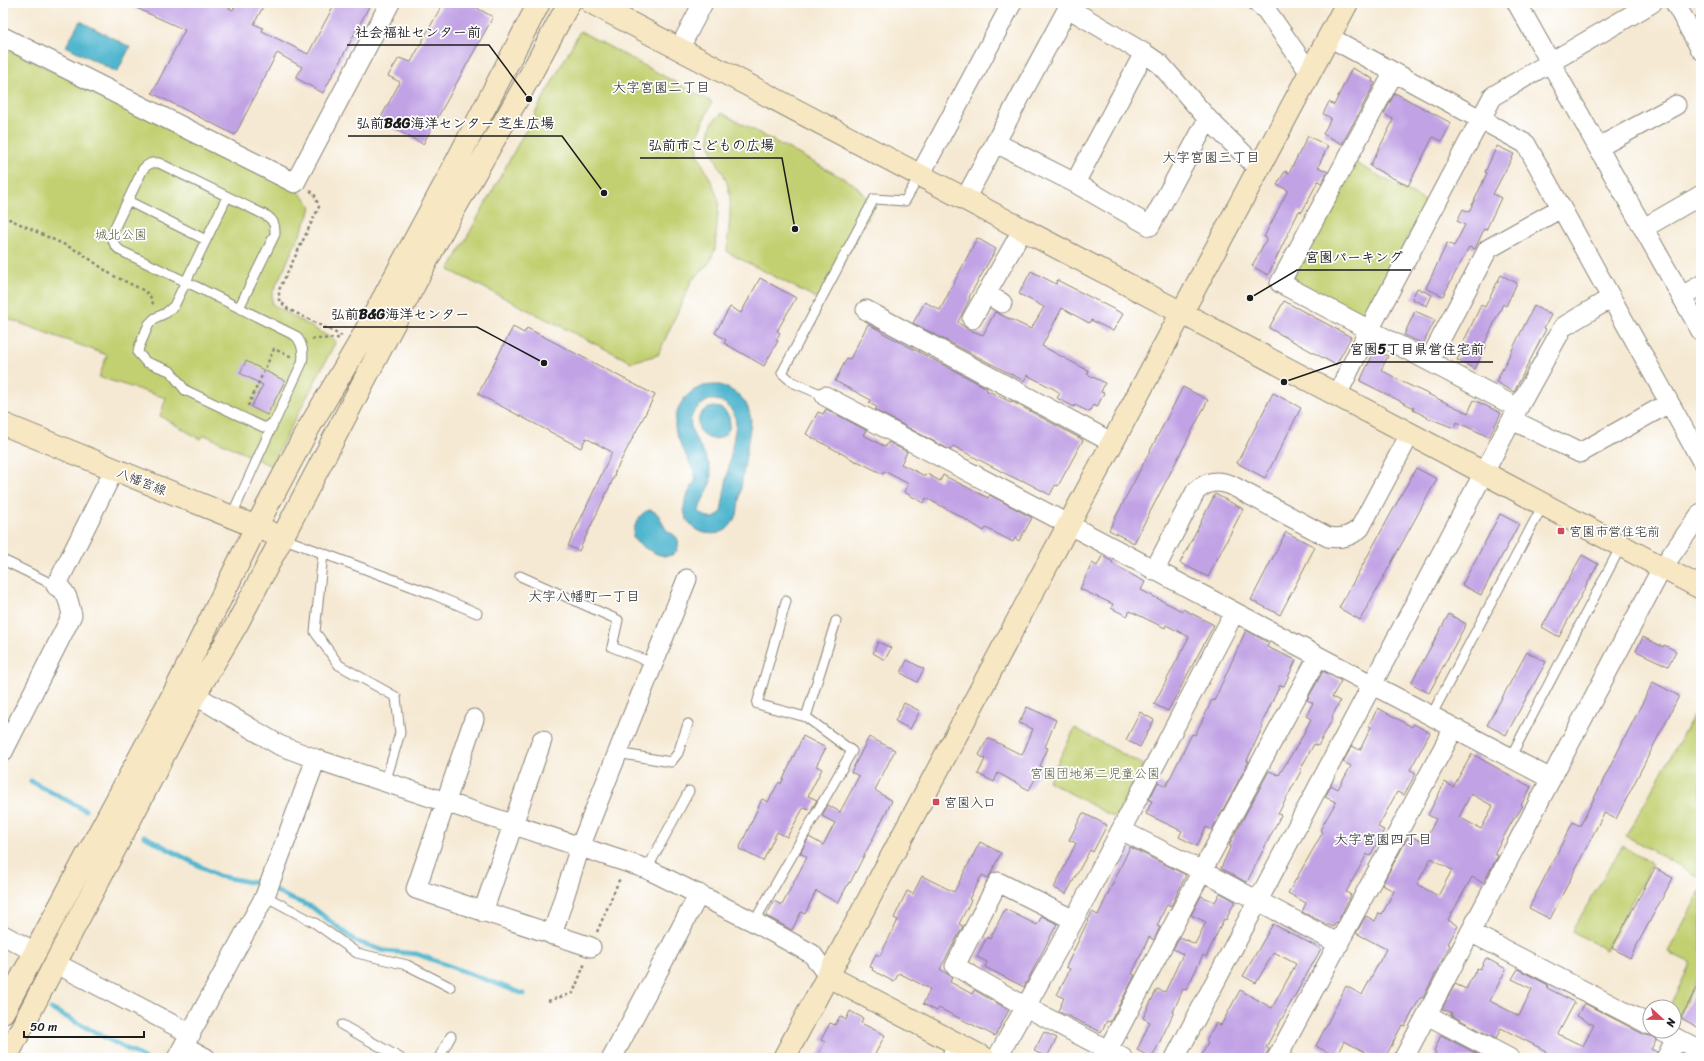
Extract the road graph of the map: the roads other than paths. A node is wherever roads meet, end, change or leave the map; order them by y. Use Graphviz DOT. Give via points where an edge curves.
graph roads {
  1 [pos="390,3"];
  2 [pos="539,3"];
  3 [pos="569,3"];
  4 [pos="592,3"];
  5 [pos="703,3"];
  6 [pos="1012,3"];
  7 [pos="1258,3"];
  8 [pos="1347,3"];
  9 [pos="1517,3"];
  10 [pos="1652,3"];
  11 [pos="1675,3"];
  12 [pos="1630,9"];
  13 [pos="3,37"];
  14 [pos="1329,37"];
  15 [pos="679,49"];
  16 [pos="1701,50"];
  17 [pos="1144,53"];
  18 [pos="1550,61"];
  19 [pos="1394,72"];
  20 [pos="1310,73"];
  21 [pos="1676,105"];
  22 [pos="1208,119"];
  23 [pos="1480,119"];
  24 [pos="996,143"];
  25 [pos="1598,147"];
  26 [pos="1259,169"];
  27 [pos="920,176"];
  28 [pos="1075,183"];
  29 [pos="1701,196"];
  30 [pos="227,197"];
  31 [pos="965,199"];
  32 [pos="128,201"];
  33 [pos="1561,208"];
  34 [pos="1644,228"];
  35 [pos="1023,230"];
  36 [pos="206,240"];
  37 [pos="186,282"];
  38 [pos="1701,286"];
  39 [pos="1682,296"];
  40 [pos="1611,298"];
  41 [pos="239,308"];
  42 [pos="866,310"];
  43 [pos="1182,313"];
  44 [pos="972,319"];
  45 [pos="1369,330"];
  46 [pos="1701,331"];
  47 [pos="1429,361"];
  48 [pos="1337,395"];
  49 [pos="825,396"];
  50 [pos="1670,403"];
  51 [pos="1515,414"];
  52 [pos="275,421"];
  53 [pos="3,424"];
  54 [pos="1410,434"];
  55 [pos="1113,443"];
  56 [pos="1701,460"];
  57 [pos="114,470"];
  58 [pos="1485,474"];
  59 [pos="1544,505"];
  60 [pos="1701,513"];
  61 [pos="231,517"];
  62 [pos="1069,526"];
  63 [pos="256,527"];
  64 [pos="281,538"];
  65 [pos="1621,546"];
  66 [pos="323,553"];
  67 [pos="3,560"];
  68 [pos="1662,568"];
  69 [pos="1154,571"];
  70 [pos="520,576"];
  71 [pos="687,579"];
  72 [pos="56,586"];
  73 [pos="1701,588"];
  74 [pos="786,601"];
  75 [pos="477,613"];
  76 [pos="1234,613"];
  77 [pos="836,621"];
  78 [pos="1318,657"];
  79 [pos="654,663"];
  80 [pos="1372,685"];
  81 [pos="195,695"];
  82 [pos="1431,716"];
  83 [pos="806,717"];
  84 [pos="474,719"];
  85 [pos="688,724"];
  86 [pos="1454,728"];
  87 [pos="542,740"];
  88 [pos="4,749"];
  89 [pos="617,753"];
  90 [pos="1510,758"];
  91 [pos="316,760"];
  92 [pos="1551,779"];
  93 [pos="385,783"];
  94 [pos="689,791"];
  95 [pos="445,802"];
  96 [pos="513,824"];
  97 [pos="1122,830"];
  98 [pos="580,846"];
  99 [pos="647,869"];
  100 [pos="1202,871"];
  101 [pos="699,894"];
  102 [pos="265,896"];
  103 [pos="1258,900"];
  104 [pos="483,912"];
  105 [pos="1074,920"];
  106 [pos="754,922"];
  107 [pos="1470,932"];
  108 [pos="3,935"];
  109 [pos="552,935"];
  110 [pos="1339,944"];
  111 [pos="591,947"];
  112 [pos="35,952"];
  113 [pos="56,963"];
  114 [pos="828,976"];
  115 [pos="450,987"];
  116 [pos="1026,1007"];
  117 [pos="3,1012"];
  118 [pos="1427,1015"];
  119 [pos="1642,1021"];
  120 [pos="342,1026"];
  121 [pos="451,1036"];
  122 [pos="1668,1039"];
  123 [pos="1677,1039"];
  124 [pos="184,1046"];
  125 [pos="954,1051"];
  126 [pos="1701,1051"];
  127 [pos="1116,1054"];
  128 [pos="6,1058"];
  129 [pos="206,1058"];
  130 [pos="400,1058"];
  131 [pos="439,1058"];
  132 [pos="612,1058"];
  133 [pos="784,1058"];
  134 [pos="984,1058"];
  135 [pos="997,1058"];
  136 [pos="1176,1058"];
  137 [pos="1277,1058"];
  138 [pos="1404,1058"];
  139 [pos="1509,1058"];
  140 [pos="1666,1058"];
  1 -- 13 [label="street" via="295,183"];
  2 -- 63 [label="street" via="429,214"];
  3 -- 64 [label="street" via="447,222"];
  4 -- 15 [label="street"];
  5 -- 15 [label="street"];
  6 -- 27 [label="street"];
  7 -- 20 [label="street" via="1266,10"];
  8 -- 14 [label="street"];
  9 -- 18 [label="street"];
  10 -- 12 [label="street"];
  11 -- 16 [label="street"];
  12 -- 18 [label="street"];
  14 -- 19 [label="street"];
  14 -- 20 [label="street"];
  15 -- 27 [label="street"];
  17 -- 22 [label="street" via="1160,64"];
  17 -- 24 [label="street" via="1068,8"];
  17 -- 28 [label="street"];
  18 -- 23 [label="street" via="1492,96"];
  18 -- 25 [label="street"];
  19 -- 23 [label="street"];
  19 -- 45 [label="street" via="1280,283"];
  20 -- 26 [label="street"];
  21 -- 25 [label="street"];
  22 -- 26 [label="street"];
  22 -- 28 [label="street" via="1150,226"];
  23 -- 33 [label="street" via="1526,144"];
  23 -- 45 [label="street"];
  24 -- 28 [label="street"];
  24 -- 31 [label="street"];
  25 -- 34 [label="street"];
  26 -- 43 [label="street"];
  27 -- 31 [label="street"];
  27 -- 49 [label="lane" via="905,201 874,199 782,373 792,382"];
  29 -- 34 [label="street"];
  30 -- 32 [label="lane" via="153,162 143,169"];
  30 -- 36 [label="lane"];
  30 -- 41 [label="lane" via="267,216 275,225 276,234"];
  31 -- 35 [label="street"];
  32 -- 36 [label="lane"];
  32 -- 37 [label="lane" via="111,236 116,248"];
  33 -- 40 [label="street"];
  33 -- 47 [label="street" via="1488,249"];
  34 -- 39 [label="street"];
  35 -- 43 [label="street"];
  35 -- 44 [label="street" via="994,298"];
  36 -- 37 [label="lane"];
  37 -- 41 [label="lane"];
  37 -- 52 [label="lane" via="174,306 149,324 138,348 141,358 170,371 184,390 263,427"];
  38 -- 39 [label="street"];
  39 -- 46 [label="street"];
  40 -- 50 [label="street"];
  40 -- 51 [label="street" via="1563,327"];
  41 -- 52 [label="lane" via="296,336 301,345 302,363"];
  42 -- 55 [label="street"];
  43 -- 48 [label="street"];
  43 -- 55 [label="street"];
  45 -- 47 [label="street"];
  45 -- 48 [label="street"];
  47 -- 51 [label="street"];
  48 -- 54 [label="street"];
  49 -- 62 [label="street"];
  50 -- 51 [label="street" via="1580,453"];
  50 -- 56 [label="street"];
  51 -- 58 [label="street"];
  52 -- 61 [label="lane"];
  53 -- 57 [label="street, 八幡宮線"];
  54 -- 58 [label="street"];
  54 -- 69 [label="street" via="1360,528 1353,534 1328,537 1231,485 1213,482 1204,484 1196,491"];
  55 -- 62 [label="street"];
  57 -- 61 [label="street, 八幡宮線"];
  57 -- 72 [label="street"];
  58 -- 59 [label="street"];
  58 -- 80 [label="street"];
  59 -- 65 [label="street"];
  59 -- 82 [label="lane"];
  60 -- 68 [label="street"];
  61 -- 63 [label="street, 八幡宮線"];
  62 -- 69 [label="street"];
  62 -- 114 [label="street"];
  63 -- 64 [label="street, 八幡宮線"];
  63 -- 112 [label="street" via="175,691"];
  64 -- 66 [label="lane"];
  64 -- 81 [label="street" via="237,624"];
  65 -- 68 [label="street"];
  65 -- 90 [label="lane"];
  66 -- 75 [label="lane"];
  66 -- 93 [label="lane" via="315,632 339,665 396,697 400,732"];
  67 -- 72 [label="lane"];
  68 -- 73 [label="street"];
  68 -- 92 [label="street"];
  69 -- 76 [label="street"];
  70 -- 79 [label="lane" via="618,620 612,647"];
  71 -- 79 [label="street"];
  72 -- 88 [label="street" via="62,589 68,598 72,615"];
  74 -- 83 [label="lane" via="756,704"];
  76 -- 78 [label="street"];
  76 -- 97 [label="street"];
  77 -- 83 [label="lane"];
  78 -- 80 [label="street"];
  78 -- 100 [label="street"];
  79 -- 89 [label="street"];
  80 -- 82 [label="street"];
  80 -- 103 [label="street"];
  81 -- 91 [label="street" via="278,745"];
  81 -- 113 [label="street"];
  82 -- 86 [label="street"];
  83 -- 106 [label="lane" via="852,751"];
  84 -- 95 [label="street"];
  85 -- 89 [label="lane" via="678,753 672,762"];
  86 -- 90 [label="street"];
  86 -- 110 [label="street"];
  87 -- 96 [label="street"];
  89 -- 98 [label="street"];
  90 -- 92 [label="street"];
  91 -- 93 [label="street"];
  91 -- 102 [label="street"];
  92 -- 107 [label="street"];
  93 -- 95 [label="street"];
  94 -- 99 [label="lane"];
  95 -- 96 [label="street"];
  95 -- 104 [label="street" via="416,889"];
  96 -- 98 [label="street"];
  96 -- 104 [label="street"];
  97 -- 100 [label="street"];
  97 -- 105 [label="street"];
  98 -- 99 [label="street"];
  98 -- 109 [label="street"];
  99 -- 101 [label="street"];
  100 -- 103 [label="street"];
  100 -- 127 [label="street"];
  101 -- 106 [label="street"];
  101 -- 132 [label="street"];
  102 -- 115 [label="lane" via="315,923 357,953 407,965"];
  102 -- 124 [label="street"];
  103 -- 110 [label="street"];
  103 -- 136 [label="street"];
  104 -- 109 [label="street"];
  105 -- 116 [label="street"];
  105 -- 116 [label="street" via="998,882 955,966"];
  106 -- 114 [label="street" via="812,954"];
  107 -- 118 [label="street"];
  107 -- 119 [label="street"];
  108 -- 112 [label="street"];
  109 -- 111 [label="street"];
  110 -- 137 [label="street"];
  112 -- 117 [label="street"];
  113 -- 124 [label="street"];
  113 -- 128 [label="street"];
  114 -- 125 [label="street"];
  114 -- 133 [label="street"];
  116 -- 127 [label="street"];
  116 -- 135 [label="street"];
  118 -- 138 [label="street"];
  118 -- 139 [label="street"];
  120 -- 130 [label="lane"];
  121 -- 131 [label="lane"];
  122 -- 140 [label="street"];
  123 -- 126 [label="street"];
  124 -- 129 [label="street"];
  125 -- 134 [label="street"];
}
